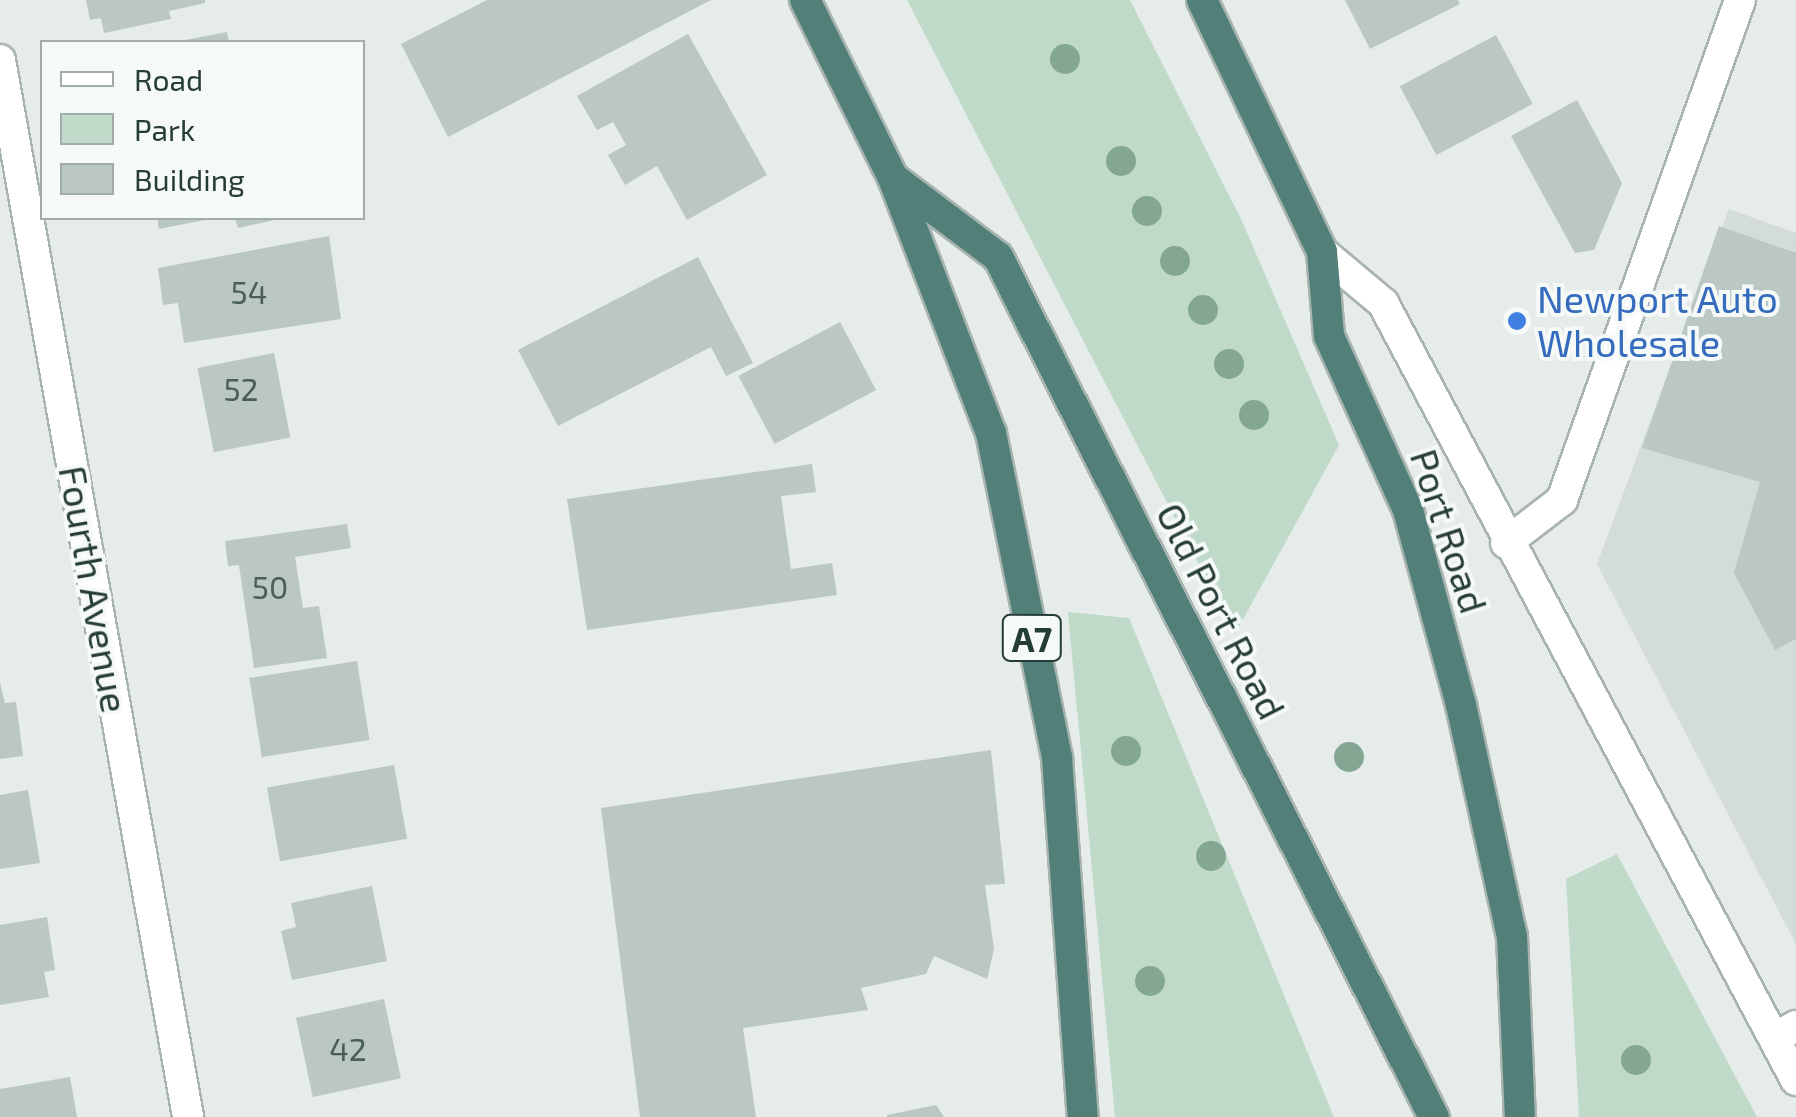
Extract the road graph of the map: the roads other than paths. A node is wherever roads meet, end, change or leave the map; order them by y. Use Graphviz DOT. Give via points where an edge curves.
graph roads {
  1 [pos="806,0"];
  2 [pos="1202,0"];
  3 [pos="1740,0"];
  4 [pos="0,60"];
  5 [pos="893,178"];
  6 [pos="1322,252"];
  7 [pos="1506,543"];
  8 [pos="1785,1032"];
  9 [pos="1796,1080"];
  10 [pos="188,1117"];
  11 [pos="1083,1117"];
  12 [pos="1434,1117"];
  13 [pos="1520,1117"];
  1 -- 5 [label="highway, A7"];
  2 -- 6 [label="highway, Port Road"];
  3 -- 7 [label="street" via="1562,500"];
  4 -- 10 [label="street, Fourth Avenue"];
  5 -- 11 [label="highway, A7" via="991,434 1057,758"];
  5 -- 12 [label="highway, Old Port Road" via="998,257"];
  6 -- 7 [label="street" via="1383,302"];
  6 -- 13 [label="highway, Port Road" via="1329,336 1408,510 1461,705 1512,936"];
  7 -- 8 [label="street"];
  8 -- 9 [label="street"];
}
